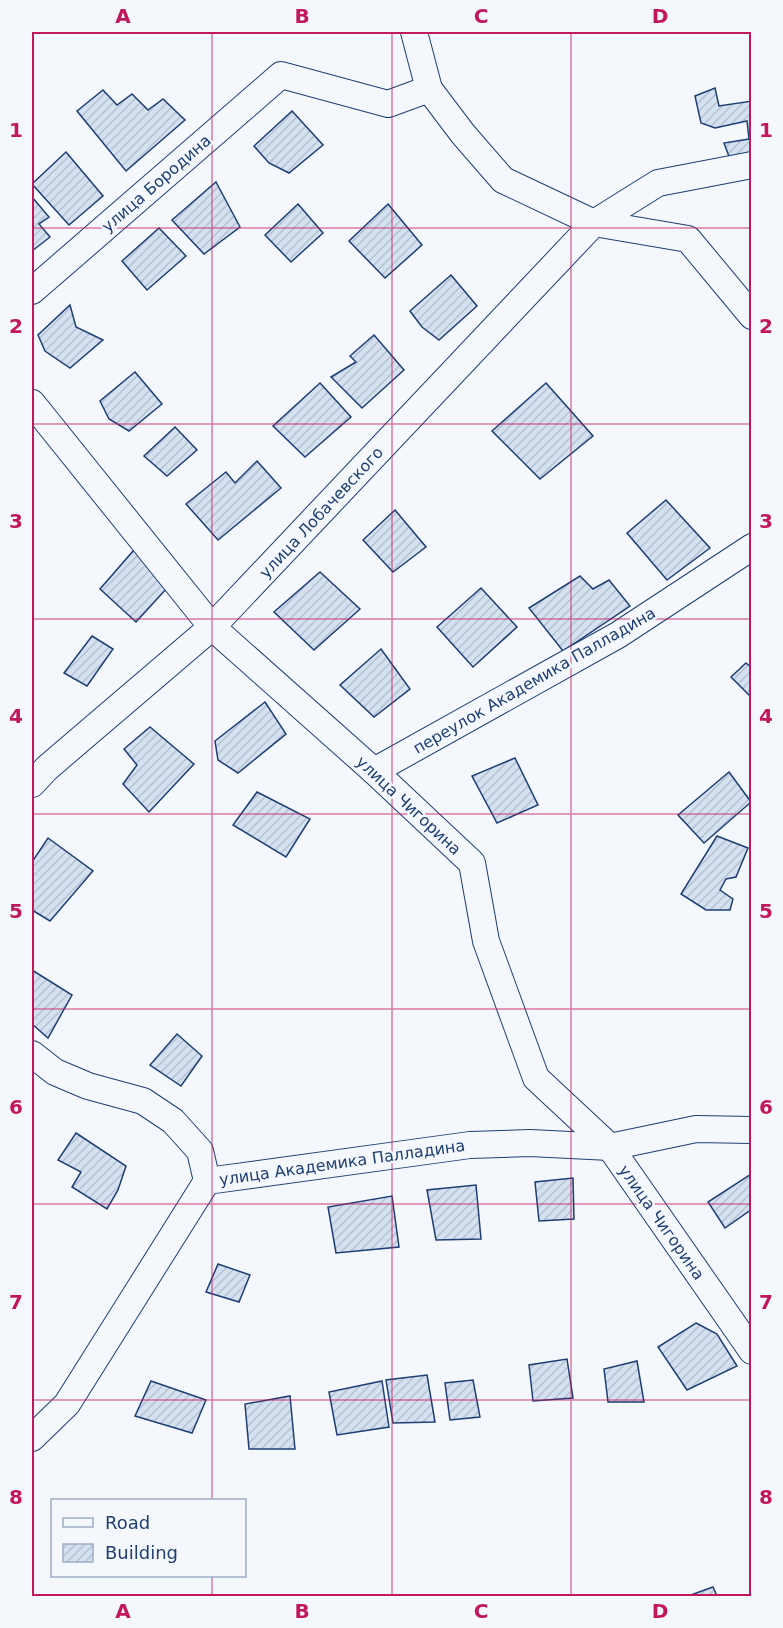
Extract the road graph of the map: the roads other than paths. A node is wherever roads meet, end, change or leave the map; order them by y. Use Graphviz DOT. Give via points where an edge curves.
graph roads {
  1 [pos="414,32"];
  2 [pos="429,89"];
  3 [pos="752,165"];
  4 [pos="594,223"];
  5 [pos="32,291"];
  6 [pos="752,316"];
  7 [pos="32,403"];
  8 [pos="752,546"];
  9 [pos="212,627"];
  10 [pos="374,771"];
  11 [pos="32,784"];
  12 [pos="32,1054"];
  13 [pos="752,1130"];
  14 [pos="610,1147"];
  15 [pos="207,1180"];
  16 [pos="752,1351"];
  17 [pos="32,1438"];
  1 -- 2 [label="street"];
  2 -- 4 [label="street" via="503,180"];
  2 -- 5 [label="street, улица Бородина" via="388,104 281,75"];
  3 -- 4 [label="street, улица Лобачевского" via="658,183"];
  4 -- 6 [label="street" via="688,239"];
  4 -- 9 [label="street, улица Лобачевского"];
  7 -- 9 [label="street, улица Чигорина"];
  8 -- 10 [label="street, переулок Академика Палладина" via="618,635"];
  9 -- 10 [label="street, улица Чигорина"];
  9 -- 11 [label="street, улица Лобачевского"];
  10 -- 14 [label="street, улица Чигорина" via="472,863 486,941 536,1078"];
  12 -- 15 [label="street" via="55,1072 143,1101 173,1121 200,1151"];
  13 -- 14 [label="street, улица Академика Палладина" via="696,1129"];
  14 -- 15 [label="street, улица Академика Палладина" via="470,1145"];
  14 -- 16 [label="street, улица Чигорина"];
  15 -- 17 [label="street, улица Академика Палладина" via="67,1404"];
}
